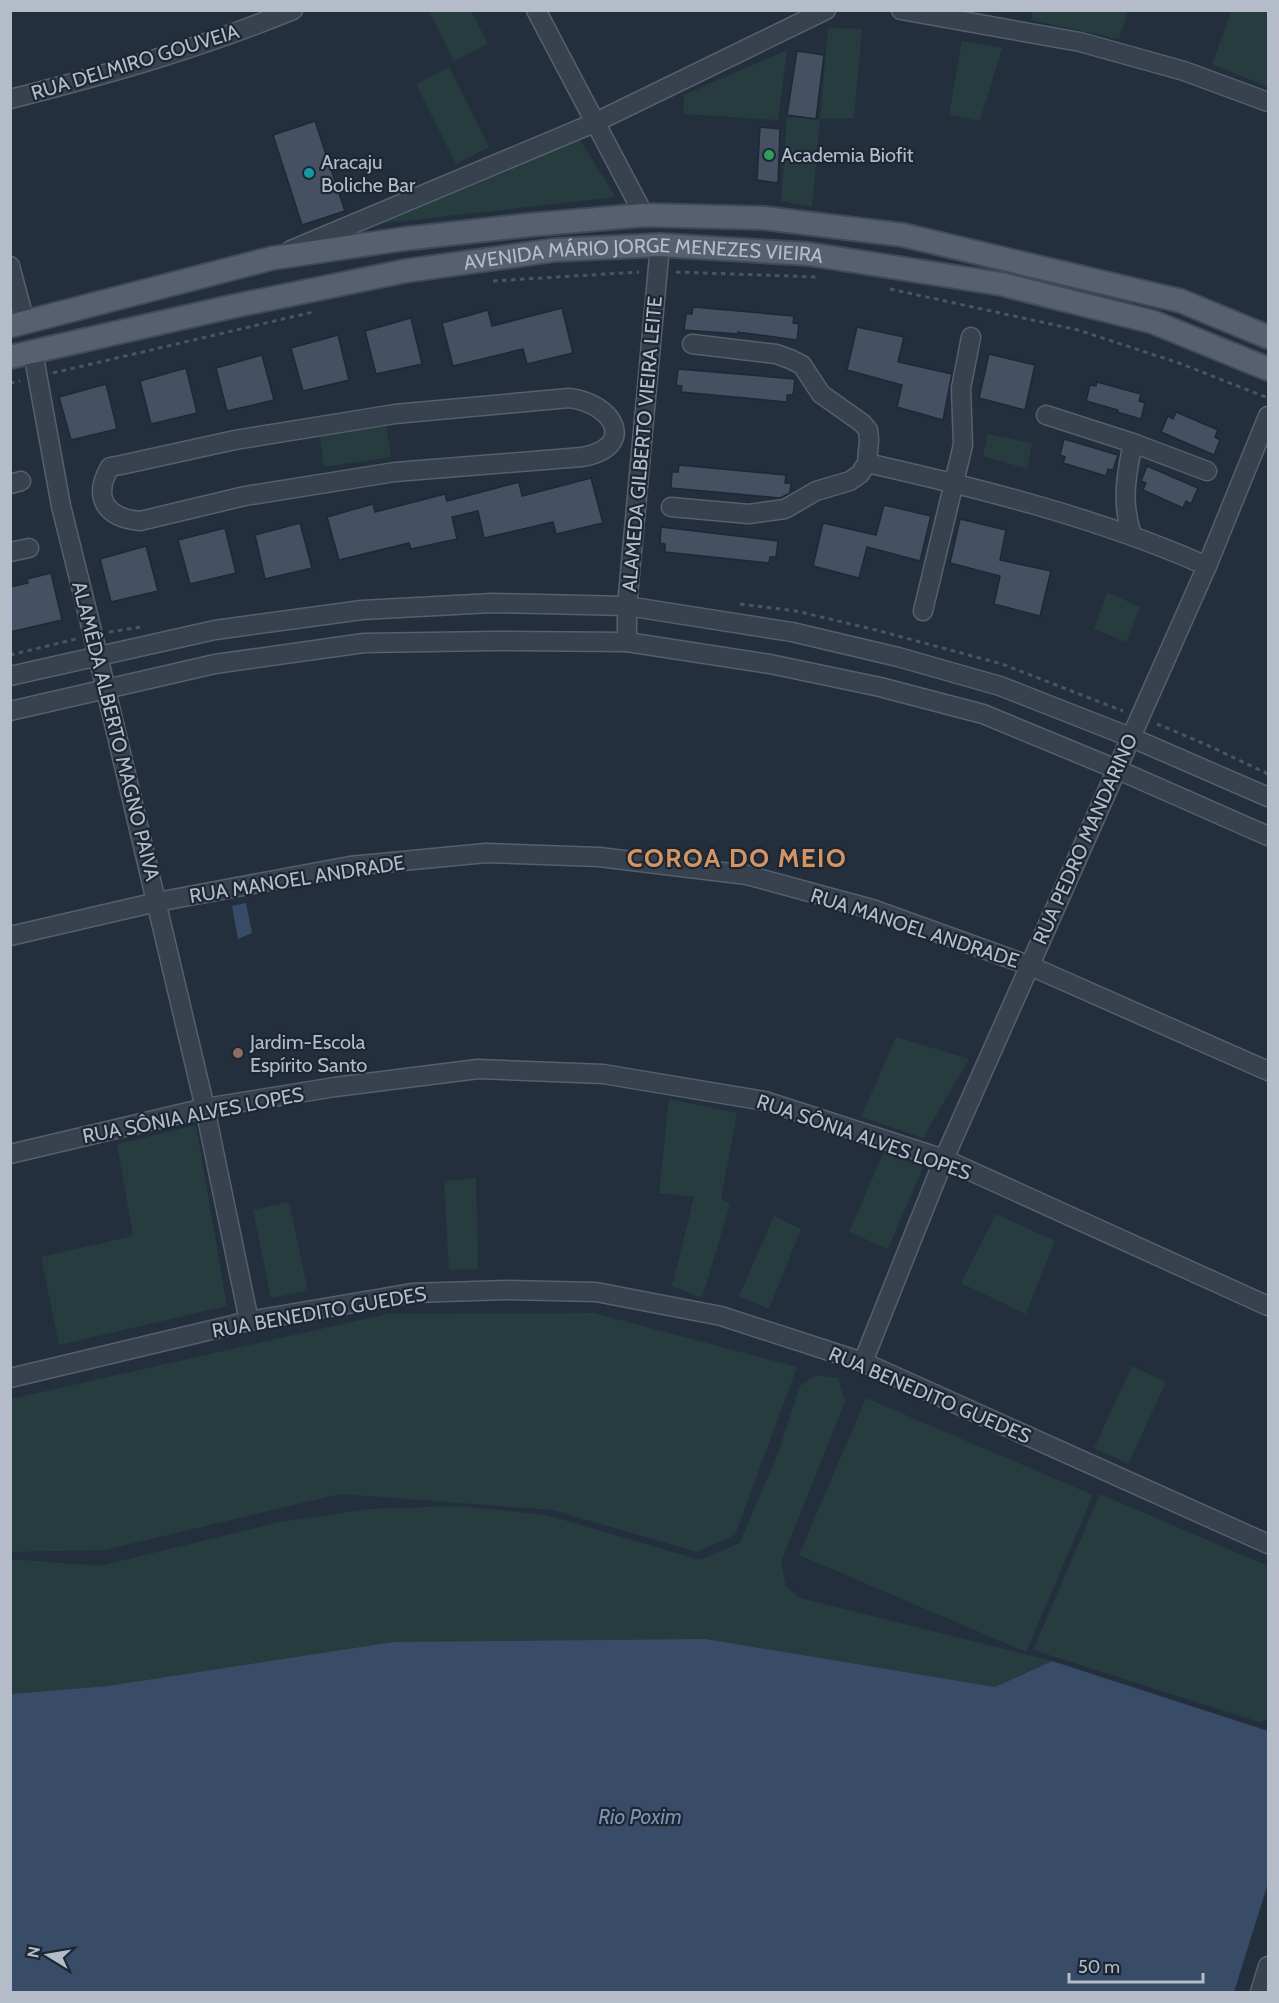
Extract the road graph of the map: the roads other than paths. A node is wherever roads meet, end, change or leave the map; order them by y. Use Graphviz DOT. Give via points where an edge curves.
graph roads {
  1 [pos="293,10"];
  2 [pos="536,10"];
  3 [pos="826,10"];
  4 [pos="901,10"];
  5 [pos="10,99"];
  6 [pos="1269,102"];
  7 [pos="594,123"];
  8 [pos="644,215"];
  9 [pos="660,245"];
  10 [pos="273,258"];
  11 [pos="10,266"];
  12 [pos="1181,301"];
  13 [pos="1153,322"];
  14 [pos="18,324"];
  15 [pos="971,337"];
  16 [pos="1269,337"];
  17 [pos="692,344"];
  18 [pos="33,352"];
  19 [pos="10,357"];
  20 [pos="1269,369"];
  21 [pos="1046,415"];
  22 [pos="643,416"];
  23 [pos="1269,416"];
  24 [pos="613,424"];
  25 [pos="1133,443"];
  26 [pos="867,463"];
  27 [pos="1207,471"];
  28 [pos="954,483"];
  29 [pos="671,507"];
  30 [pos="1132,535"];
  31 [pos="1207,566"];
  32 [pos="627,606"];
  33 [pos="923,611"];
  34 [pos="627,642"];
  35 [pos="98,655"];
  36 [pos="10,676"];
  37 [pos="105,689"];
  38 [pos="10,711"];
  39 [pos="1130,737"];
  40 [pos="1116,769"];
  41 [pos="1269,797"];
  42 [pos="1269,836"];
  43 [pos="157,902"];
  44 [pos="10,936"];
  45 [pos="1028,965"];
  46 [pos="1269,1071"];
  47 [pos="205,1108"];
  48 [pos="10,1154"];
  49 [pos="944,1160"];
  50 [pos="1269,1306"];
  51 [pos="249,1321"];
  52 [pos="863,1362"];
  53 [pos="10,1378"];
  54 [pos="1269,1544"];
  55 [pos="1269,1966"];
  56 [pos="1260,1992"];
  1 -- 5 [label="street, RUA DELMIRO GOUVEIA" via="111,74"];
  2 -- 7 [label="street"];
  3 -- 7 [label="street"];
  4 -- 6 [label="street" via="1080,42 1184,71"];
  7 -- 8 [label="street"];
  7 -- 10 [label="street"];
  8 -- 10 [label="main road, AVENIDA MÁRIO JORGE MENEZES VIEIRA" via="494,228"];
  8 -- 12 [label="main road, AVENIDA MÁRIO JORGE MENEZES VIEIRA" via="765,218 903,235"];
  9 -- 13 [label="main road, AVENIDA MÁRIO JORGE MENEZES VIEIRA" via="809,254 1001,284"];
  9 -- 18 [label="main road, AVENIDA MÁRIO JORGE MENEZES VIEIRA" via="555,250 405,271"];
  9 -- 22 [label="street, ALAMEDA GILBERTO VIEIRA LEITE"];
  10 -- 14 [label="main road, AVENIDA MÁRIO JORGE MENEZES VIEIRA"];
  11 -- 14 [label="street"];
  12 -- 13 [label="main road" via="1165,317"];
  12 -- 16 [label="main road, AVENIDA MÁRIO JORGE MENEZES VIEIRA"];
  13 -- 20 [label="main road, AVENIDA MÁRIO JORGE MENEZES VIEIRA"];
  15 -- 28 [label="street" via="961,388 963,445"];
  17 -- 26 [label="street" via="776,354 801,365 821,394 868,430"];
  18 -- 19 [label="main road, AVENIDA MÁRIO JORGE MENEZES VIEIRA"];
  18 -- 35 [label="street, ALAMÊDA ALBERTO MAGNO PAIVA" via="61,507"];
  21 -- 25 [label="street"];
  22 -- 24 [label="street"];
  22 -- 32 [label="street, ALAMEDA GILBERTO VIEIRA LEITE"];
  23 -- 31 [label="street, RUA PEDRO MANDARINO"];
  24 -- 24 [label="street" via="606,412 583,399 569,398 395,414 235,440 110,467 102,490 104,502 113,514 124,520 140,521 246,496 395,472 599,454 610,445"];
  25 -- 27 [label="street"];
  25 -- 30 [label="street" via="1125,484"];
  26 -- 28 [label="street"];
  26 -- 29 [label="street" via="850,481 816,490 785,509 749,514"];
  28 -- 30 [label="street"];
  28 -- 33 [label="street"];
  30 -- 31 [label="street"];
  31 -- 39 [label="street, RUA PEDRO MANDARINO"];
  32 -- 34 [label="street, ALAMEDA GILBERTO VIEIRA LEITE"];
  32 -- 35 [label="street" via="492,603 362,610 215,630"];
  32 -- 39 [label="street" via="792,632 898,657 1000,686"];
  34 -- 37 [label="street" via="364,643 214,664"];
  34 -- 40 [label="street" via="770,664 880,687 983,714"];
  35 -- 36 [label="street"];
  35 -- 37 [label="street, ALAMÊDA ALBERTO MAGNO PAIVA"];
  37 -- 38 [label="street"];
  37 -- 43 [label="street, ALAMÊDA ALBERTO MAGNO PAIVA"];
  39 -- 40 [label="street, RUA PEDRO MANDARINO"];
  39 -- 41 [label="street"];
  40 -- 42 [label="street"];
  40 -- 45 [label="street, RUA PEDRO MANDARINO"];
  43 -- 44 [label="street, RUA MANOEL ANDRADE"];
  43 -- 45 [label="street, RUA MANOEL ANDRADE" via="361,865 486,853 599,856 747,875 872,909"];
  43 -- 47 [label="street, ALAMÊDA ALBERTO MAGNO PAIVA"];
  45 -- 46 [label="street, RUA MANOEL ANDRADE"];
  45 -- 49 [label="street, RUA PEDRO MANDARINO"];
  47 -- 48 [label="street, RUA SÔNIA ALVES LOPES"];
  47 -- 49 [label="street, RUA SÔNIA ALVES LOPES" via="478,1069 603,1074 765,1101"];
  47 -- 51 [label="street, ALAMÊDA ALBERTO MAGNO PAIVA"];
  49 -- 50 [label="street, RUA SÔNIA ALVES LOPES"];
  49 -- 52 [label="street, RUA PEDRO MANDARINO"];
  51 -- 52 [label="street, RUA BENEDITO GUEDES" via="412,1293 596,1292 721,1316"];
  51 -- 53 [label="street, RUA BENEDITO GUEDES"];
  52 -- 54 [label="street, RUA BENEDITO GUEDES"];
  55 -- 56 [label="street"];
}
